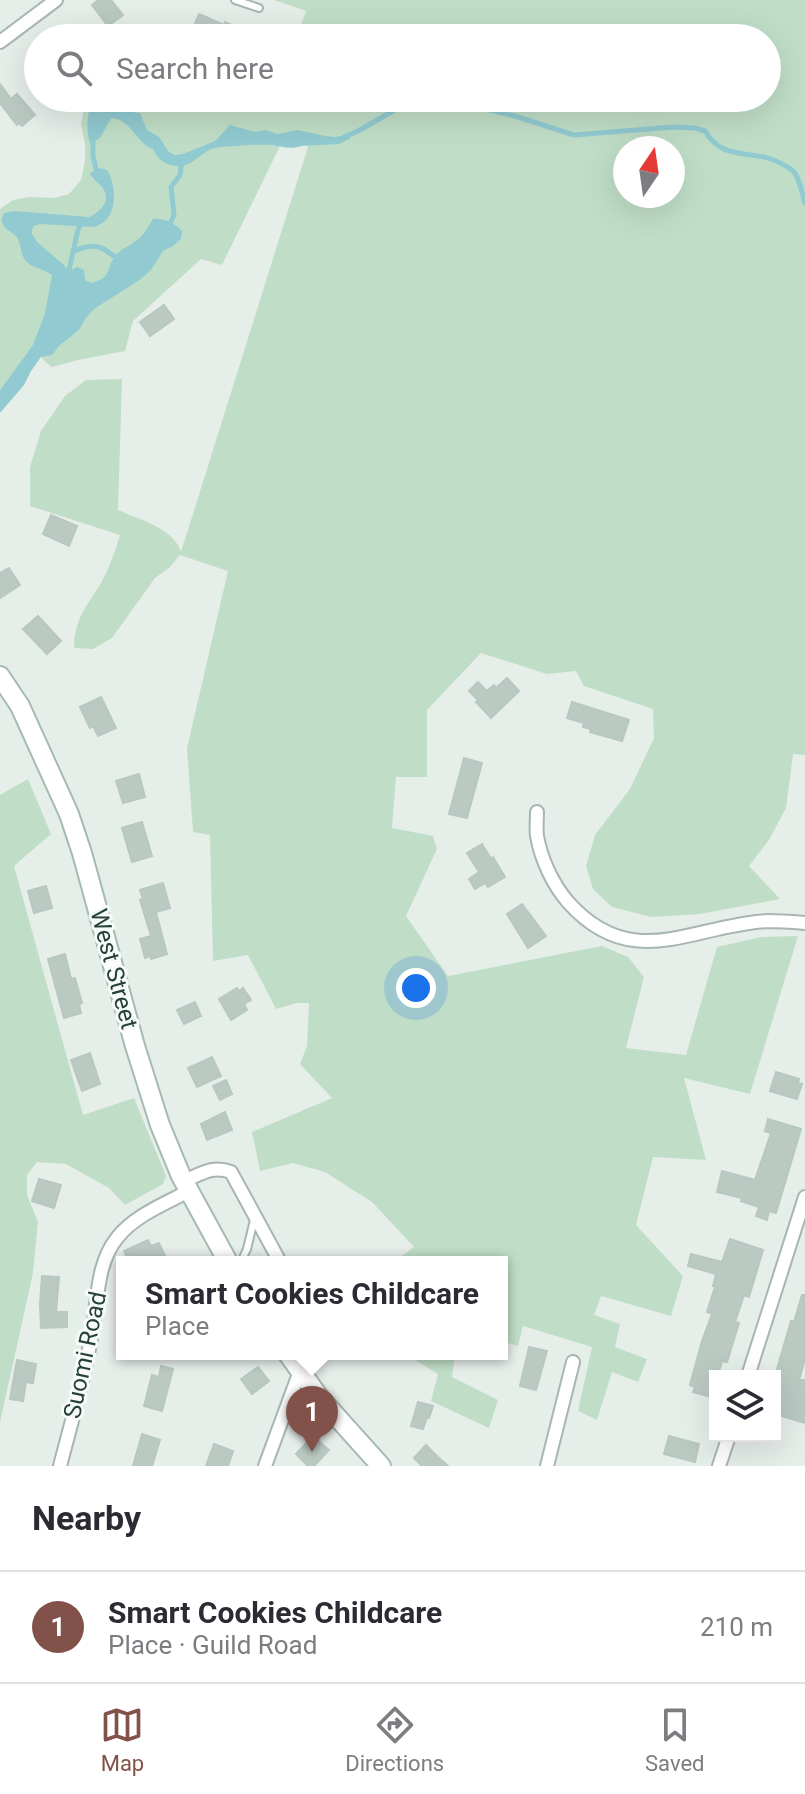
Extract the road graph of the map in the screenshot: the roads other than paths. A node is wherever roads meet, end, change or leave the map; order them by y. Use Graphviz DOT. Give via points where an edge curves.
graph roads {
  1 [pos="56,0"];
  2 [pos="235,0"];
  3 [pos="259,8"];
  4 [pos="0,42"];
  5 [pos="0,676"];
  6 [pos="537,812"];
  7 [pos="805,923"];
  8 [pos="186,1186"];
  9 [pos="805,1197"];
  10 [pos="255,1217"];
  11 [pos="225,1256"];
  12 [pos="244,1256"];
  13 [pos="277,1256"];
  14 [pos="292,1360"];
  15 [pos="314,1360"];
  16 [pos="573,1362"];
  17 [pos="750,1370"];
  18 [pos="300,1371"];
  19 [pos="727,1442"];
  20 [pos="60,1466"];
  21 [pos="265,1466"];
  22 [pos="381,1466"];
  23 [pos="547,1466"];
  24 [pos="719,1466"];
  1 -- 4 [label="street"];
  2 -- 3 [label="lane"];
  5 -- 8 [label="main road, West Street" via="20,706 73,825 142,1072"];
  6 -- 7 [label="street" via="537,835 563,897 602,930 649,942 767,921"];
  8 -- 10 [label="street, Suomi Road" via="214,1169 228,1171"];
  8 -- 11 [label="main road, West Street"];
  8 -- 20 [label="street, Suomi Road" via="134,1222 110,1250"];
  9 -- 17 [label="street"];
  10 -- 12 [label="lane"];
  10 -- 13 [label="street"];
  14 -- 18 [label="main road"];
  15 -- 18 [label="lane"];
  16 -- 23 [label="street"];
  18 -- 21 [label="street"];
  18 -- 22 [label="main road"];
  19 -- 24 [label="street"];
}
